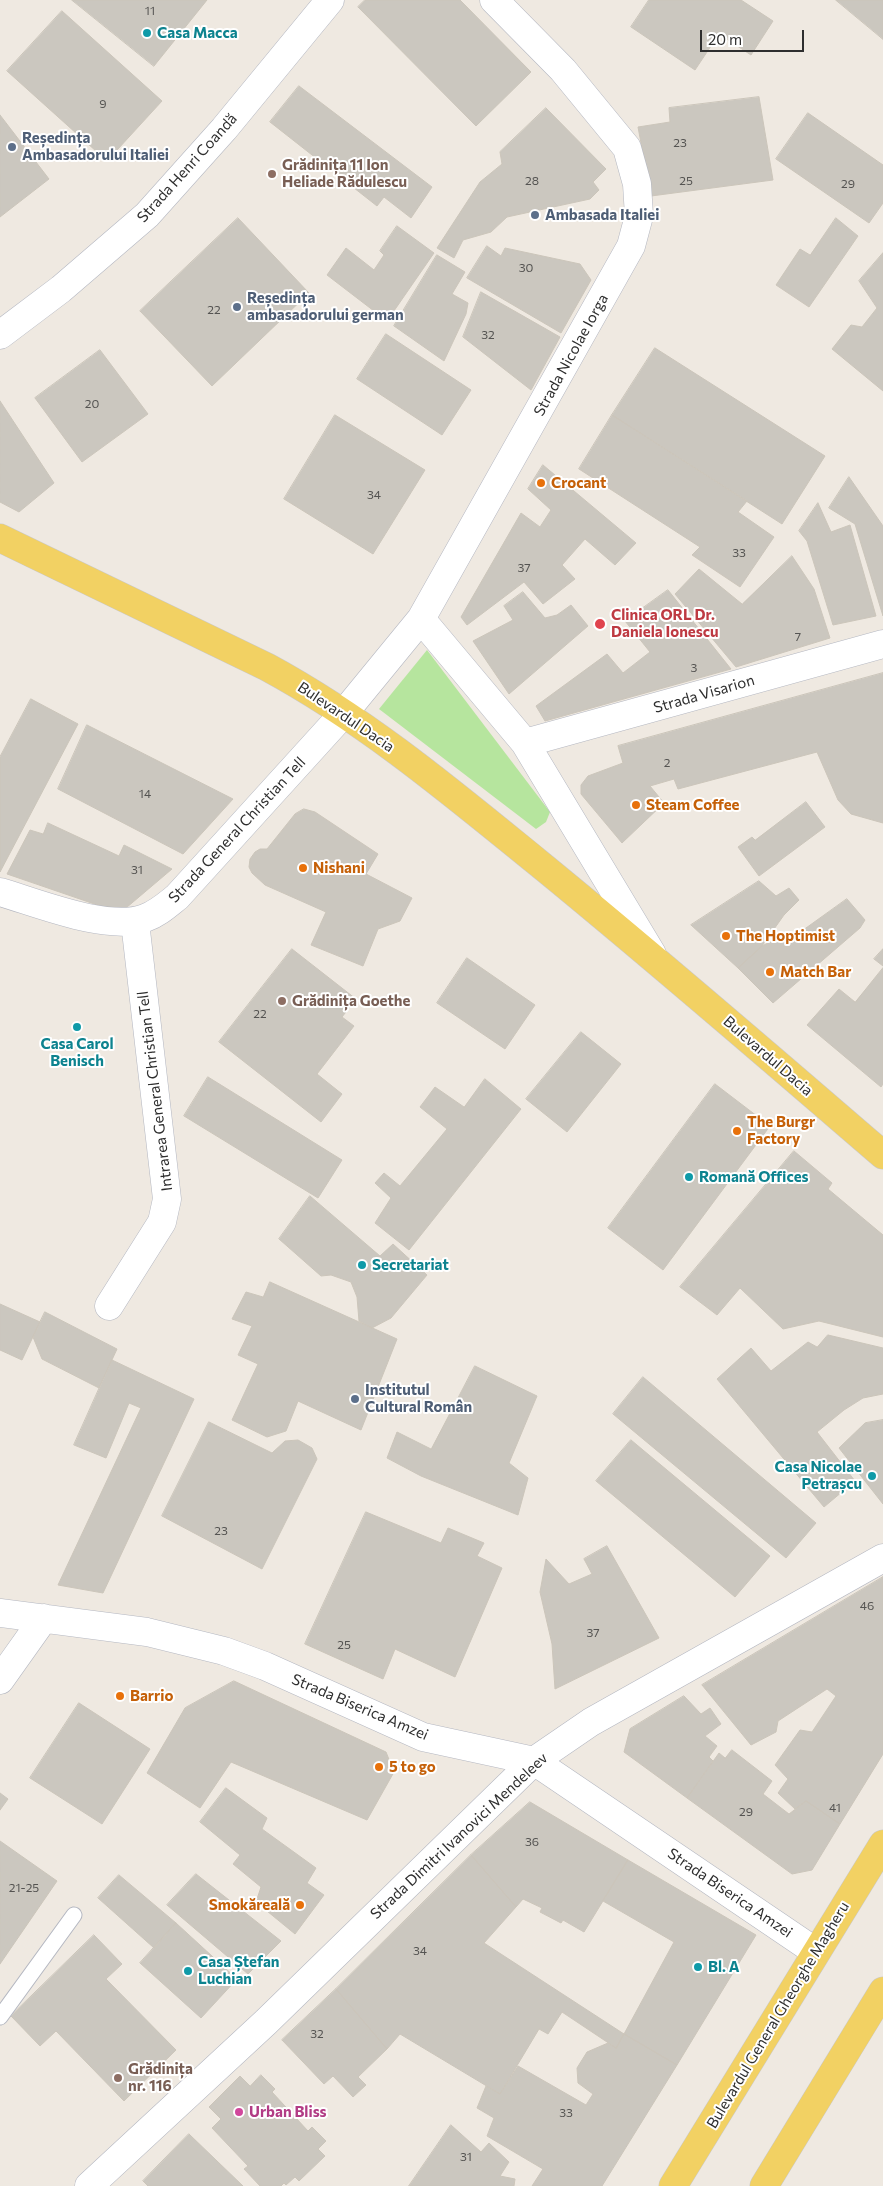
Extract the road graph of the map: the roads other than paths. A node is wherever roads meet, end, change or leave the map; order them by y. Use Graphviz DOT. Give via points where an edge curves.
graph roads {
  1 [pos="330,0"];
  2 [pos="494,0"];
  3 [pos="0,335"];
  4 [pos="0,538"];
  5 [pos="421,618"];
  6 [pos="883,644"];
  7 [pos="344,713"];
  8 [pos="525,744"];
  9 [pos="0,892"];
  10 [pos="135,922"];
  11 [pos="653,957"];
  12 [pos="883,1155"];
  13 [pos="109,1306"];
  14 [pos="883,1558"];
  15 [pos="0,1613"];
  16 [pos="44,1618"];
  17 [pos="0,1680"];
  18 [pos="534,1761"];
  19 [pos="883,1844"];
  20 [pos="74,1915"];
  21 [pos="816,1952"];
  22 [pos="883,1991"];
  23 [pos="0,2017"];
  24 [pos="89,2186"];
  25 [pos="674,2186"];
  26 [pos="764,2186"];
  1 -- 3 [label="street, Strada Henri Coandă" via="212,143 147,215"];
  2 -- 5 [label="street, Strada Nicolae Iorga" via="563,70 627,148 637,184 639,216 631,246 601,302"];
  4 -- 7 [label="main road, Bulevardul Dacia" via="267,667"];
  5 -- 7 [label="street, Strada Nicolae Iorga"];
  5 -- 8 [label="street, Bulevardul Dacia"];
  6 -- 8 [label="street, Strada Visarion"];
  7 -- 10 [label="street, Strada General Christian Tell" via="177,898 159,912"];
  7 -- 11 [label="main road, Bulevardul Dacia" via="388,743"];
  8 -- 11 [label="street, Bulevardul Dacia"];
  9 -- 10 [label="street, Strada General Christian Tell" via="110,923"];
  10 -- 13 [label="street, Intrarea General Christian Tell" via="167,1199 162,1222"];
  11 -- 12 [label="main road, Bulevardul Dacia"];
  14 -- 18 [label="street, Strada Dimitri Ivanovici Mendeleev" via="592,1722"];
  15 -- 16 [label="street, Strada Biserica Amzei"];
  16 -- 17 [label="street"];
  16 -- 18 [label="street, Strada Biserica Amzei" via="147,1632 224,1651 265,1666 422,1737"];
  18 -- 21 [label="street, Strada Biserica Amzei"];
  18 -- 24 [label="street, Strada Dimitri Ivanovici Mendeleev" via="266,2022"];
  19 -- 21 [label="main road, Bulevardul General Gheorghe Magheru"];
  20 -- 23 [label="lane"];
  21 -- 25 [label="main road, Bulevardul General Gheorghe Magheru"];
  22 -- 26 [label="main road"];
}
